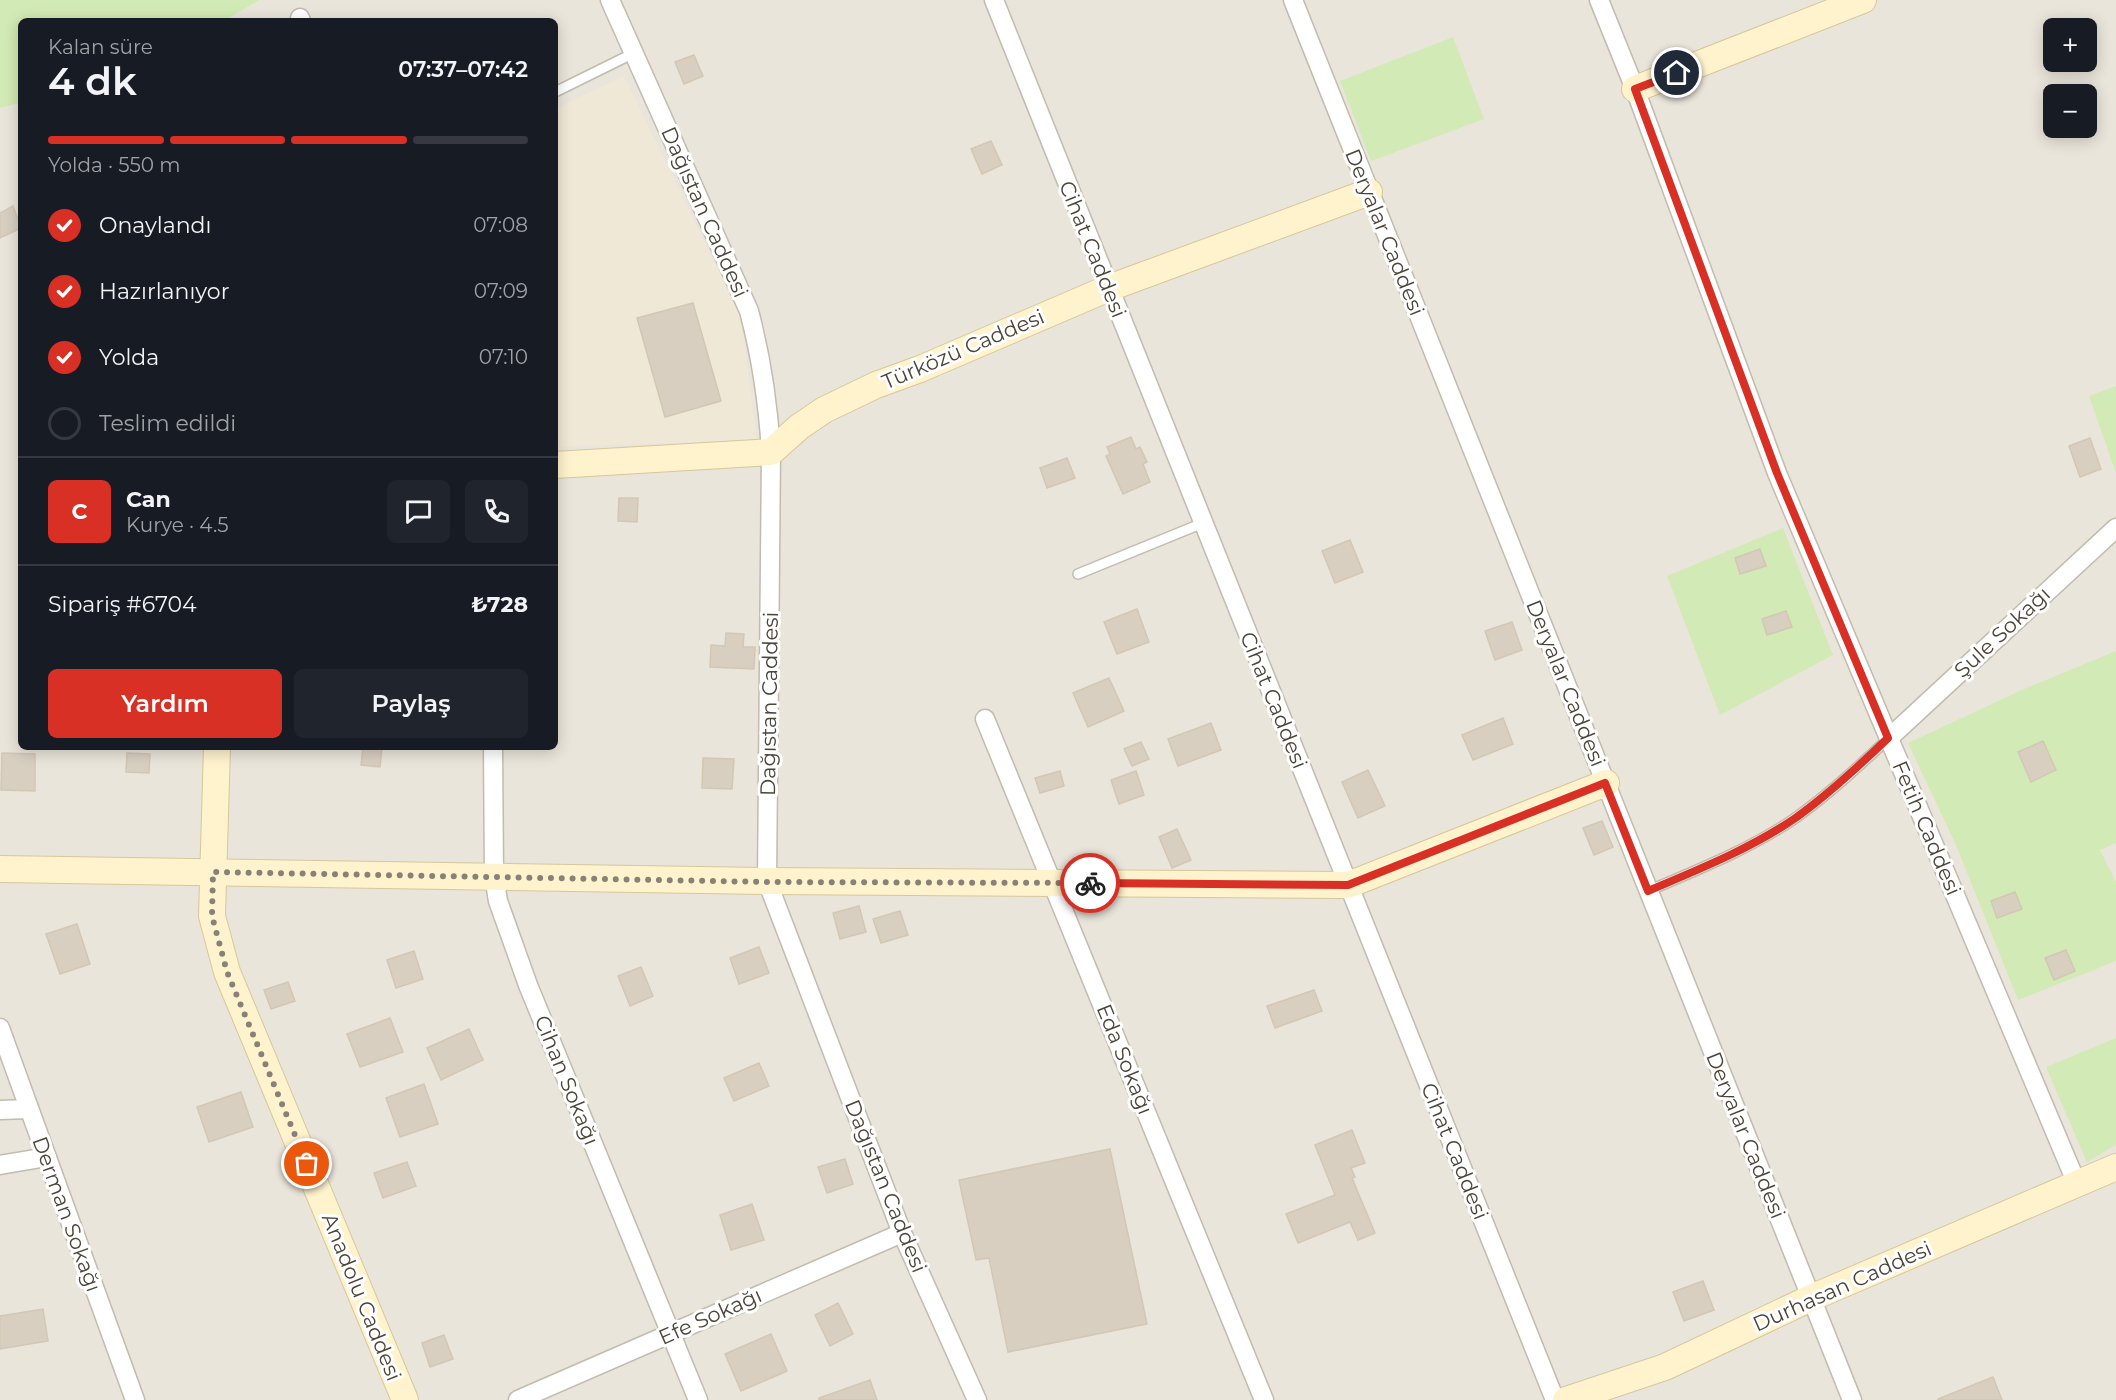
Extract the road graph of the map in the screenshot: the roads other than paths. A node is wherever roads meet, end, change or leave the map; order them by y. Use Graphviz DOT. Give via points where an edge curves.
graph roads {
  1 [pos="610,0"];
  2 [pos="994,0"];
  3 [pos="1293,0"];
  4 [pos="1599,0"];
  5 [pos="1863,0"];
  6 [pos="634,53"];
  7 [pos="1635,89"];
  8 [pos="558,91"];
  9 [pos="1369,192"];
  10 [pos="1109,288"];
  11 [pos="771,452"];
  12 [pos="558,465"];
  13 [pos="1203,523"];
  14 [pos="2116,528"];
  15 [pos="1078,574"];
  16 [pos="985,718"];
  17 [pos="1888,738"];
  18 [pos="217,750"];
  19 [pos="493,750"];
  20 [pos="1605,783"];
  21 [pos="0,869"];
  22 [pos="213,872"];
  23 [pos="494,876"];
  24 [pos="768,882"];
  25 [pos="1052,882"];
  26 [pos="1348,885"];
  27 [pos="1648,891"];
  28 [pos="0,1028"];
  29 [pos="29,1109"];
  30 [pos="0,1110"];
  31 [pos="47,1157"];
  32 [pos="0,1165"];
  33 [pos="2116,1167"];
  34 [pos="2077,1184"];
  35 [pos="902,1233"];
  36 [pos="1811,1298"];
  37 [pos="672,1333"];
  38 [pos="135,1400"];
  39 [pos="405,1400"];
  40 [pos="518,1400"];
  41 [pos="698,1400"];
  42 [pos="976,1400"];
  43 [pos="1264,1400"];
  44 [pos="1555,1400"];
  45 [pos="1566,1400"];
  46 [pos="1852,1400"];
  1 -- 6 [label="street, Dağıstan Caddesi"];
  2 -- 10 [label="street, Cihat Caddesi"];
  3 -- 9 [label="street, Deryalar Caddesi"];
  4 -- 7 [label="street, Fetih Caddesi"];
  5 -- 7 [label="street"];
  6 -- 8 [label="lane"];
  6 -- 11 [label="street, Dağıstan Caddesi" via="749,311 768,393"];
  7 -- 17 [label="street, Fetih Caddesi" via="1777,473"];
  9 -- 10 [label="street, Türközü Caddesi"];
  9 -- 20 [label="street, Deryalar Caddesi"];
  10 -- 11 [label="street, Türközü Caddesi" via="850,397 799,427"];
  10 -- 13 [label="street, Cihat Caddesi"];
  11 -- 12 [label="street"];
  11 -- 24 [label="street, Dağıstan Caddesi"];
  13 -- 15 [label="lane"];
  13 -- 26 [label="street, Cihat Caddesi"];
  14 -- 17 [label="street, Şule Sokağı"];
  16 -- 25 [label="street, Eda Sokağı"];
  17 -- 27 [label="lane" via="1827,795 1792,820 1700,869"];
  17 -- 34 [label="street, Fetih Caddesi"];
  18 -- 22 [label="street, Anadolu Caddesi"];
  19 -- 23 [label="street, Cihan Sokağı"];
  20 -- 26 [label="street"];
  20 -- 27 [label="street, Deryalar Caddesi"];
  21 -- 22 [label="street"];
  22 -- 23 [label="street"];
  22 -- 39 [label="street, Anadolu Caddesi" via="212,916 227,972"];
  23 -- 24 [label="street"];
  23 -- 37 [label="street, Cihan Sokağı" via="498,900 528,985"];
  24 -- 25 [label="street"];
  24 -- 35 [label="street, Dağıstan Caddesi"];
  25 -- 26 [label="street"];
  25 -- 43 [label="street, Eda Sokağı"];
  26 -- 44 [label="street, Cihat Caddesi"];
  27 -- 36 [label="street, Deryalar Caddesi"];
  28 -- 29 [label="street, Derman Sokağı"];
  29 -- 30 [label="street"];
  29 -- 31 [label="street, Derman Sokağı"];
  31 -- 32 [label="street"];
  31 -- 38 [label="street, Derman Sokağı"];
  33 -- 34 [label="street, Durhasan Caddesi"];
  34 -- 36 [label="street, Durhasan Caddesi"];
  35 -- 37 [label="street, Efe Sokağı"];
  35 -- 42 [label="street, Dağıstan Caddesi"];
  36 -- 45 [label="street, Durhasan Caddesi" via="1665,1367"];
  36 -- 46 [label="street, Deryalar Caddesi"];
  37 -- 40 [label="street, Efe Sokağı"];
  37 -- 41 [label="street, Cihan Sokağı"];
}
